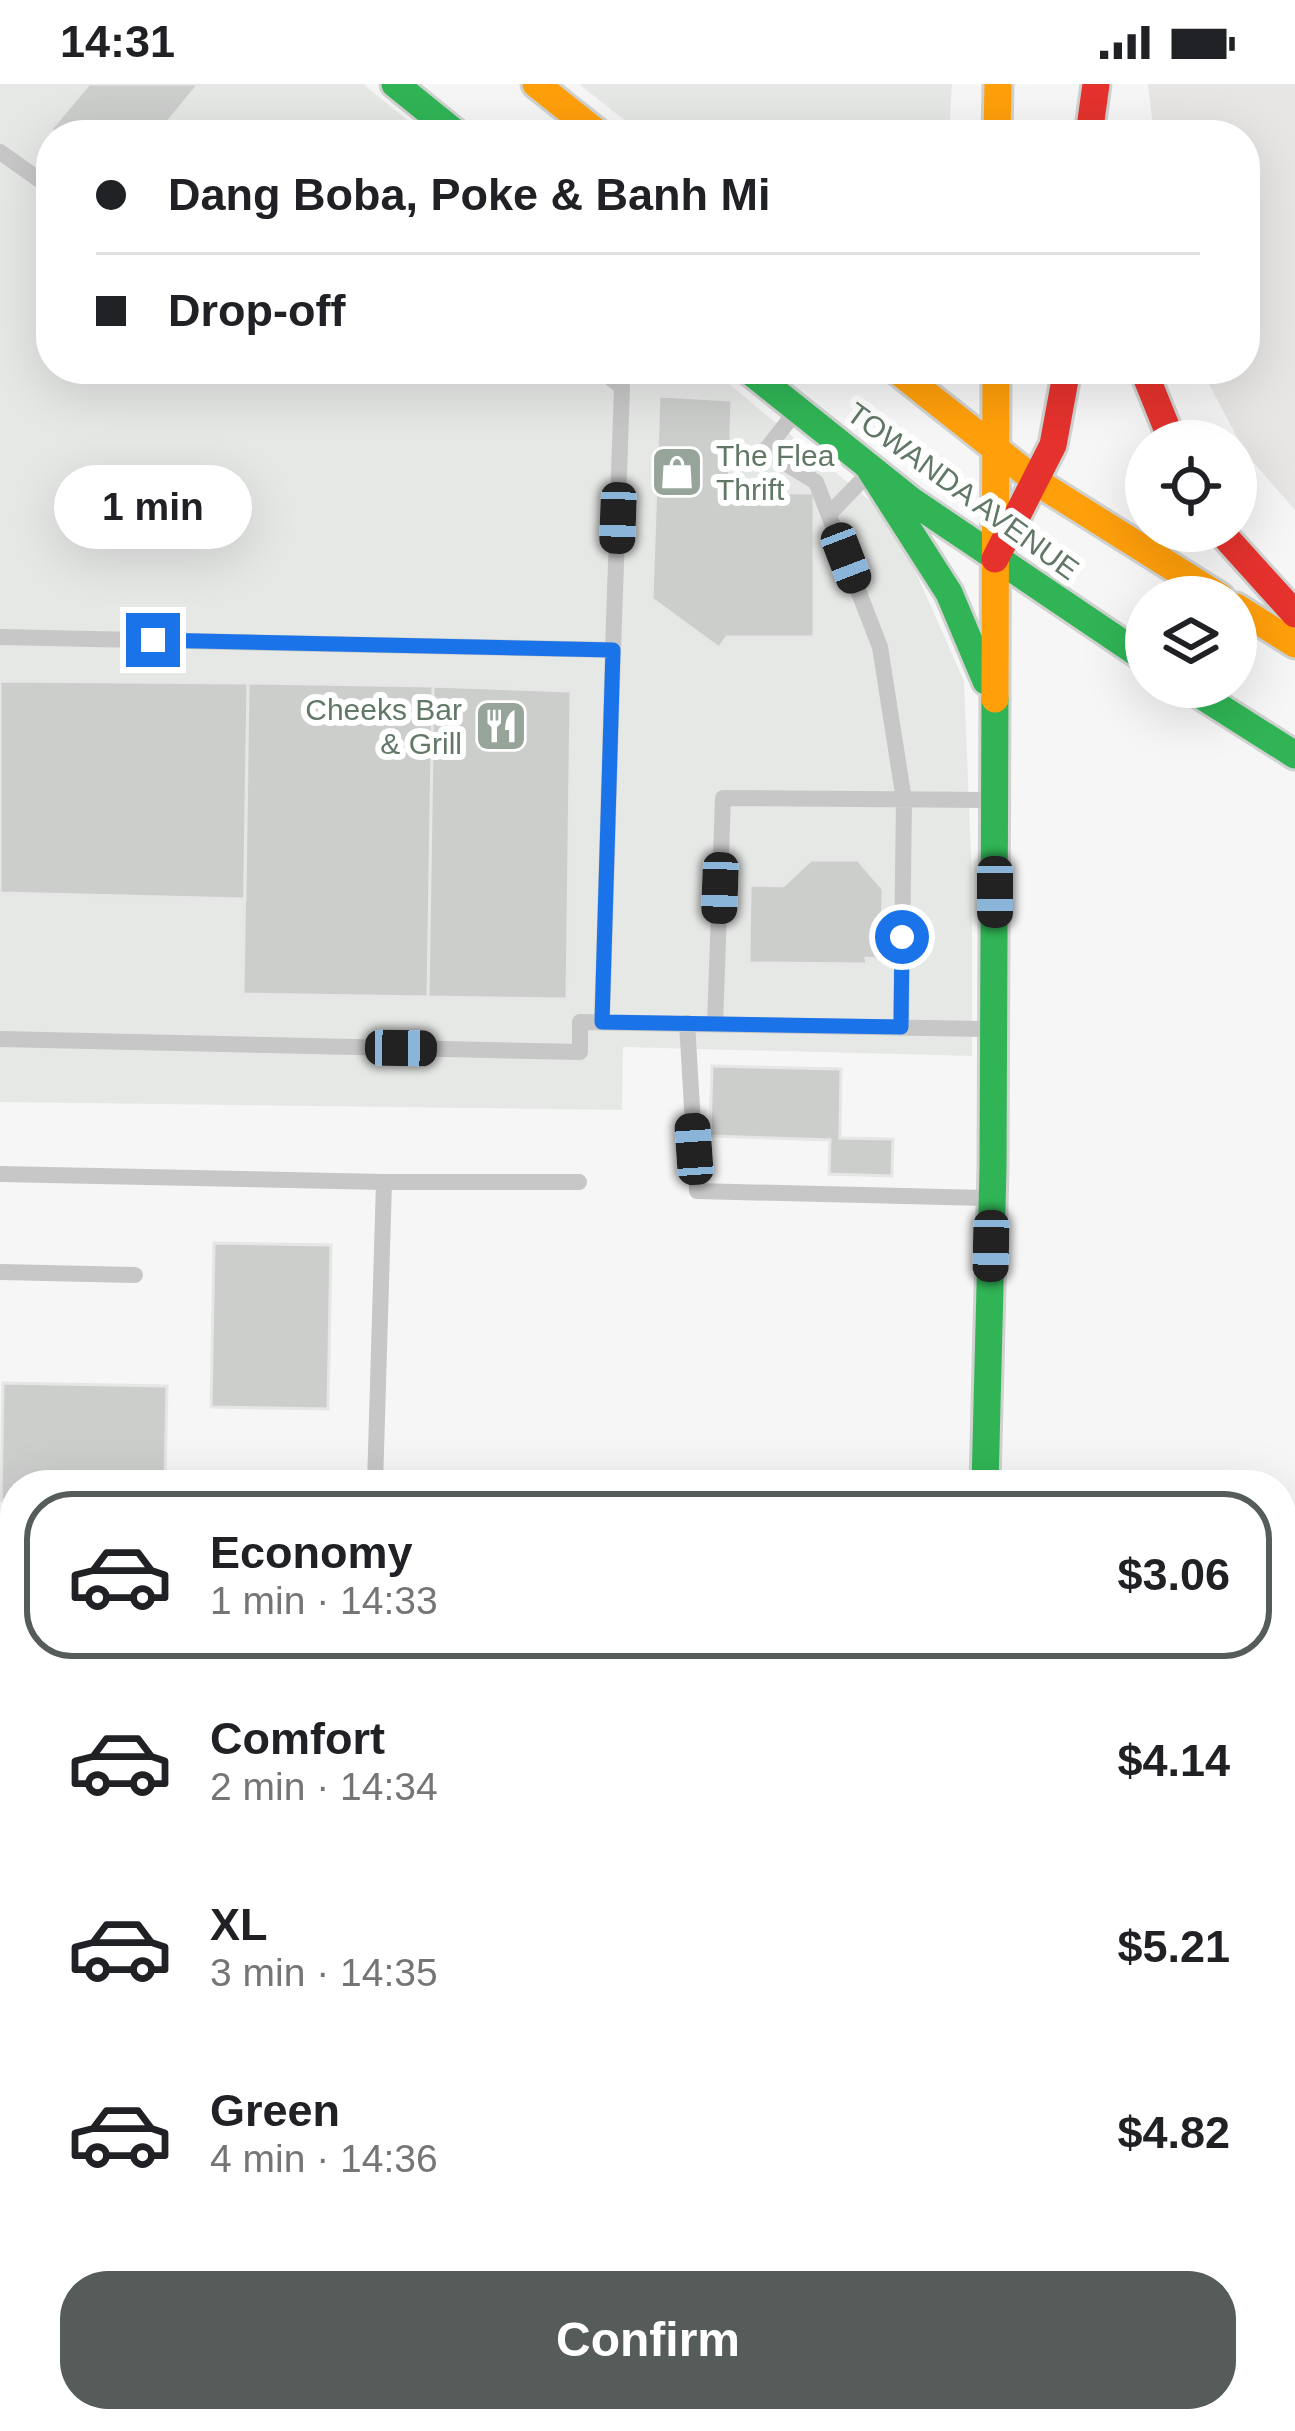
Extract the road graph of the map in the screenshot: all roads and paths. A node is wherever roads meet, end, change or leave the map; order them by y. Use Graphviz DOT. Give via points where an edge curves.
graph roads {
  1 [pos="395,84"];
  2 [pos="536,84"];
  3 [pos="998,84"];
  4 [pos="1100,84"];
  5 [pos="439,120"];
  6 [pos="581,120"];
  7 [pos="997,120"];
  8 [pos="1092,120"];
  9 [pos="1105,120"];
  10 [pos="0,152"];
  11 [pos="36,177"];
  12 [pos="618,384"];
  13 [pos="766,384"];
  14 [pos="914,384"];
  15 [pos="996,384"];
  16 [pos="1067,384"];
  17 [pos="1149,384"];
  18 [pos="798,410"];
  19 [pos="1164,420"];
  20 [pos="995,448"];
  21 [pos="871,471"];
  22 [pos="1040,484"];
  23 [pos="829,514"];
  24 [pos="1239,552"];
  25 [pos="995,560"];
  26 [pos="1187,576"];
  27 [pos="1295,614"];
  28 [pos="1257,620"];
  29 [pos="0,637"];
  30 [pos="1295,644"];
  31 [pos="1125,645"];
  32 [pos="613,650"];
  33 [pos="995,705"];
  34 [pos="1222,708"];
  35 [pos="1295,755"];
  36 [pos="904,800"];
  37 [pos="996,800"];
  38 [pos="602,1022"];
  39 [pos="687,1024"];
  40 [pos="716,1024"];
  41 [pos="901,1027"];
  42 [pos="994,1029"];
  43 [pos="0,1039"];
  44 [pos="0,1174"];
  45 [pos="384,1182"];
  46 [pos="579,1182"];
  47 [pos="992,1198"];
  48 [pos="0,1272"];
  49 [pos="135,1275"];
  50 [pos="375,1470"];
  51 [pos="985,1470"];
  1 -- 5 [label="main road"];
  2 -- 6 [label="main road"];
  3 -- 7 [label="main road"];
  4 -- 8 [label="main road"];
  4 -- 9 [label="main road"];
  10 -- 11 [label="lane"];
  12 -- 32 [label="lane"];
  13 -- 18 [label="main road, TOWANDA AVENUE"];
  14 -- 20 [label="main road, TOWANDA AVENUE"];
  15 -- 20 [label="main road"];
  16 -- 22 [label="main road"];
  17 -- 19 [label="main road"];
  18 -- 21 [label="main road, TOWANDA AVENUE"];
  18 -- 23 [label="lane" via="765,451 815,482"];
  20 -- 22 [label="main road, TOWANDA AVENUE"];
  20 -- 25 [label="main road"];
  21 -- 23 [label="lane"];
  21 -- 25 [label="main road, TOWANDA AVENUE"];
  21 -- 33 [label="main road" via="949,593"];
  22 -- 25 [label="main road"];
  22 -- 26 [label="main road, TOWANDA AVENUE"];
  23 -- 36 [label="lane" via="880,647"];
  24 -- 27 [label="main road"];
  25 -- 31 [label="main road, TOWANDA AVENUE"];
  25 -- 33 [label="main road"];
  28 -- 30 [label="main road"];
  29 -- 32 [label="lane"];
  32 -- 38 [label="lane"];
  33 -- 37 [label="main road"];
  34 -- 35 [label="main road"];
  36 -- 37 [label="lane"];
  36 -- 40 [label="lane" via="723,798"];
  36 -- 41 [label="lane"];
  37 -- 42 [label="main road"];
  38 -- 39 [label="lane"];
  38 -- 43 [label="lane" via="580,1022 580,1052"];
  39 -- 40 [label="lane"];
  39 -- 47 [label="lane" via="697,1191"];
  40 -- 41 [label="lane"];
  41 -- 42 [label="lane"];
  42 -- 47 [label="main road"];
  44 -- 45 [label="lane"];
  45 -- 46 [label="lane"];
  45 -- 50 [label="lane"];
  47 -- 51 [label="main road"];
  48 -- 49 [label="lane"];
}
